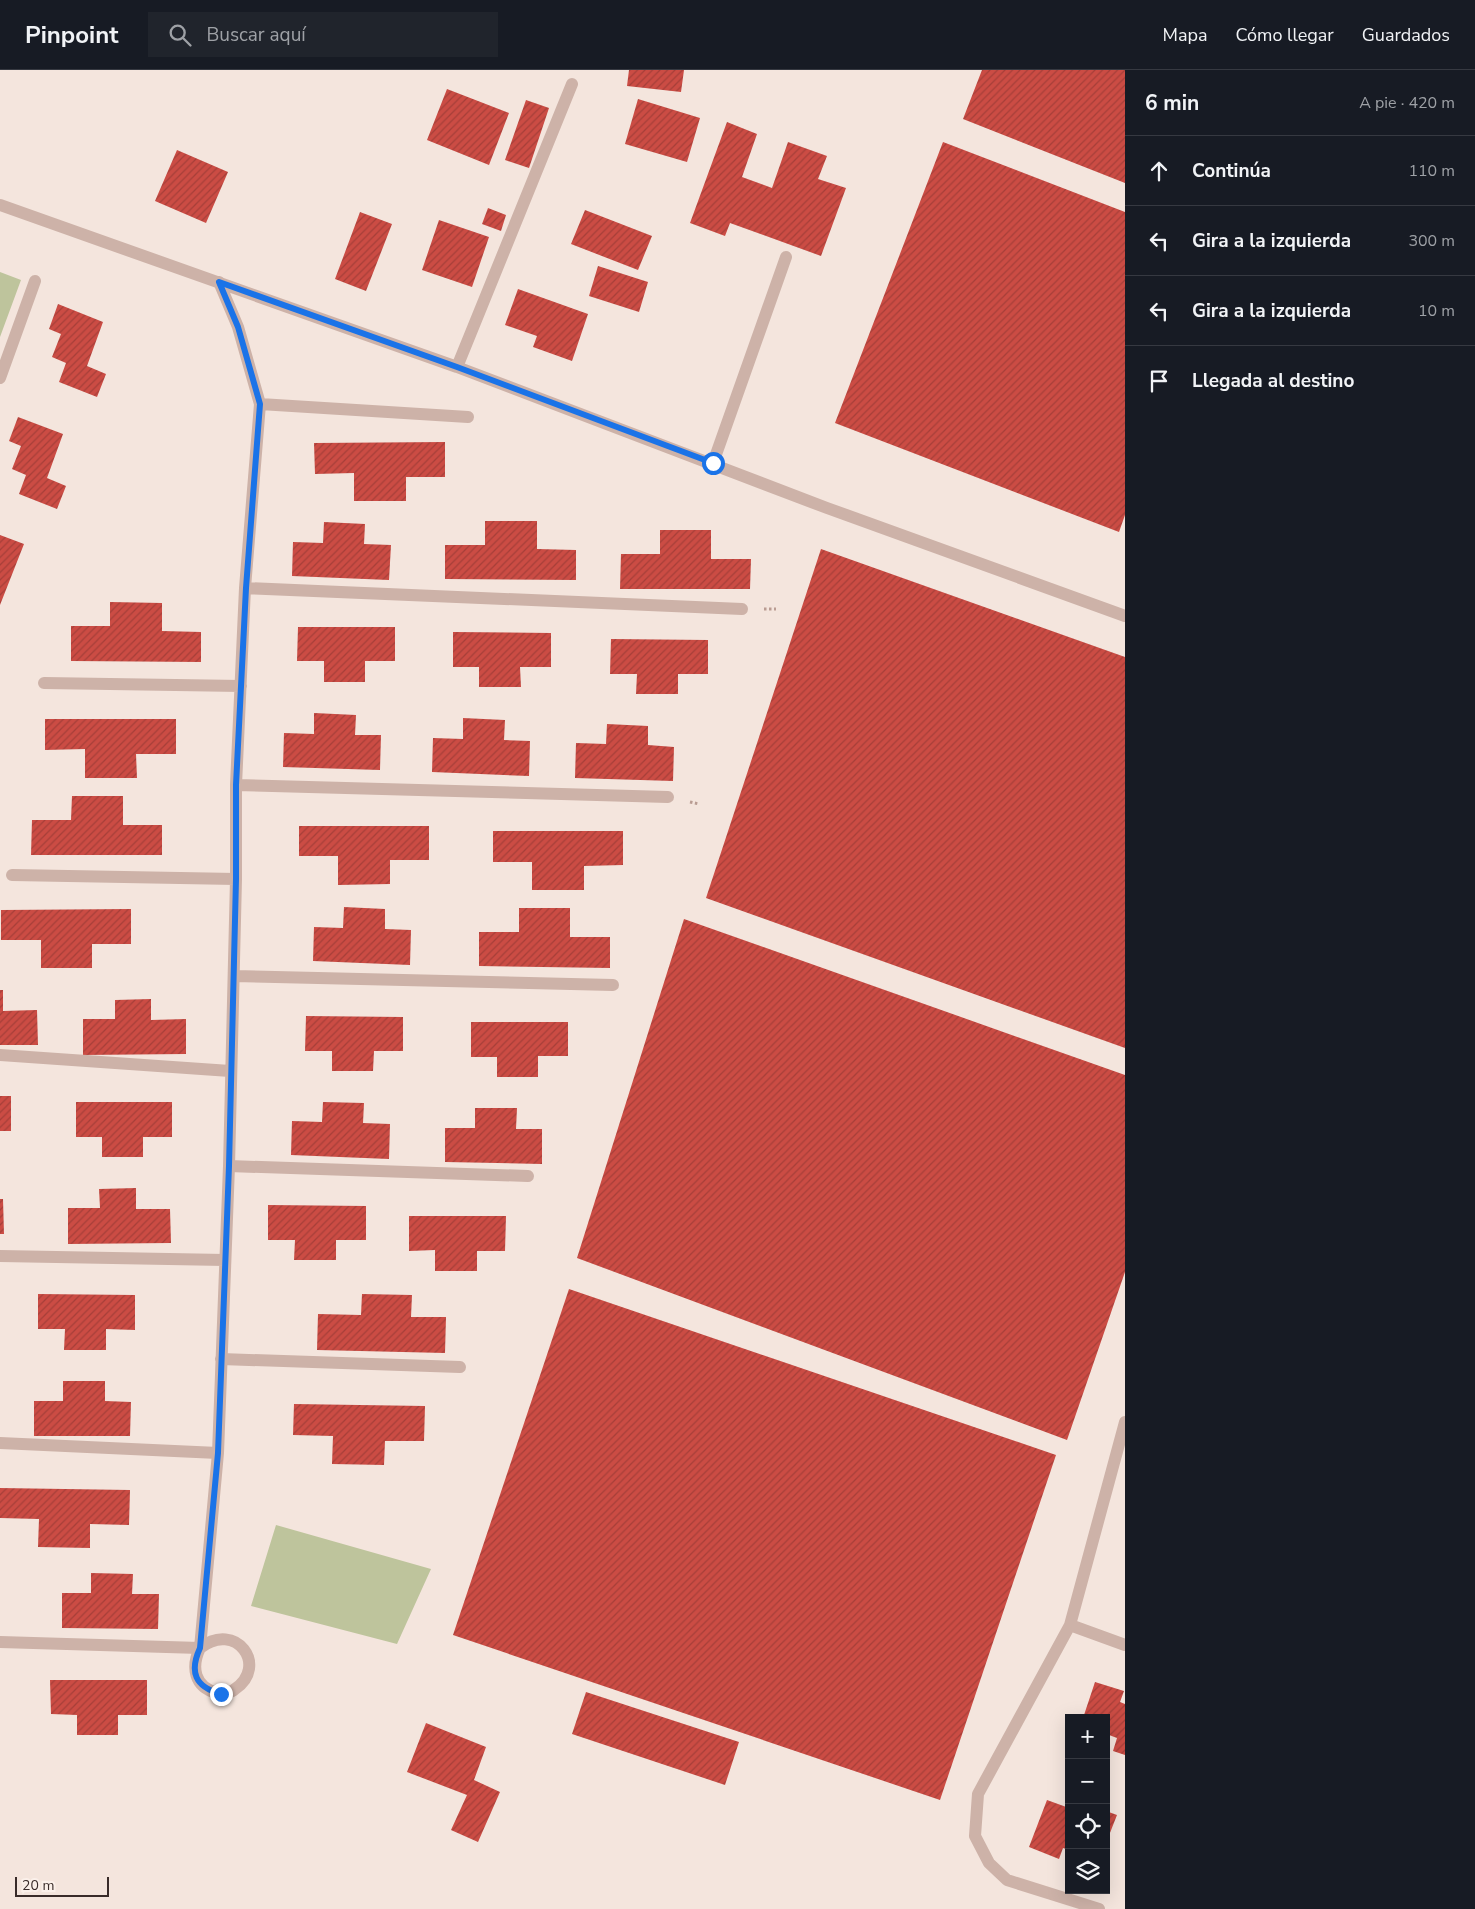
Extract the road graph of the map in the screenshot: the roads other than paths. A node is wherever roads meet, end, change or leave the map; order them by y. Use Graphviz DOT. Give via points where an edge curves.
graph roads {
  1 [pos="572,84"];
  2 [pos="0,205"];
  3 [pos="786,257"];
  4 [pos="35,281"];
  5 [pos="219,282"];
  6 [pos="457,367"];
  7 [pos="0,378"];
  8 [pos="260,404"];
  9 [pos="468,416"];
  10 [pos="713,463"];
  11 [pos="246,588"];
  12 [pos="742,609"];
  13 [pos="1125,616"];
  14 [pos="44,683"];
  15 [pos="240,686"];
  16 [pos="236,785"];
  17 [pos="668,798"];
  18 [pos="12,875"];
  19 [pos="236,879"];
  20 [pos="234,976"];
  21 [pos="613,985"];
  22 [pos="0,1055"];
  23 [pos="230,1071"];
  24 [pos="229,1166"];
  25 [pos="528,1176"];
  26 [pos="0,1256"];
  27 [pos="225,1260"];
  28 [pos="221,1359"];
  29 [pos="460,1366"];
  30 [pos="1125,1422"];
  31 [pos="0,1442"];
  32 [pos="218,1453"];
  33 [pos="1070,1624"];
  34 [pos="0,1642"];
  35 [pos="1125,1646"];
  36 [pos="200,1648"];
  37 [pos="1099,1909"];
  1 -- 6 [label="street"];
  2 -- 5 [label="street"];
  3 -- 10 [label="street"];
  4 -- 7 [label="street"];
  5 -- 6 [label="street"];
  5 -- 8 [label="street" via="238,327"];
  6 -- 10 [label="street"];
  8 -- 9 [label="street"];
  8 -- 11 [label="street"];
  10 -- 13 [label="street"];
  11 -- 12 [label="street"];
  11 -- 15 [label="street"];
  14 -- 15 [label="street"];
  15 -- 16 [label="street"];
  16 -- 17 [label="street"];
  16 -- 19 [label="street"];
  18 -- 19 [label="street"];
  19 -- 20 [label="street"];
  20 -- 21 [label="street"];
  20 -- 23 [label="street"];
  22 -- 23 [label="street"];
  23 -- 24 [label="street"];
  24 -- 25 [label="street"];
  24 -- 27 [label="street"];
  26 -- 27 [label="street"];
  27 -- 28 [label="street"];
  28 -- 29 [label="street"];
  28 -- 32 [label="street"];
  30 -- 33 [label="street"];
  31 -- 32 [label="street"];
  32 -- 36 [label="street"];
  33 -- 35 [label="street"];
  33 -- 37 [label="street" via="978,1794 975,1836 989,1863 1007,1880"];
  34 -- 36 [label="street"];
  36 -- 36 [label="street" via="194,1671 199,1683 209,1691 221,1694 243,1684 249,1672 249,1660 244,1649 234,1641 222,1638 210,1640"];
}
